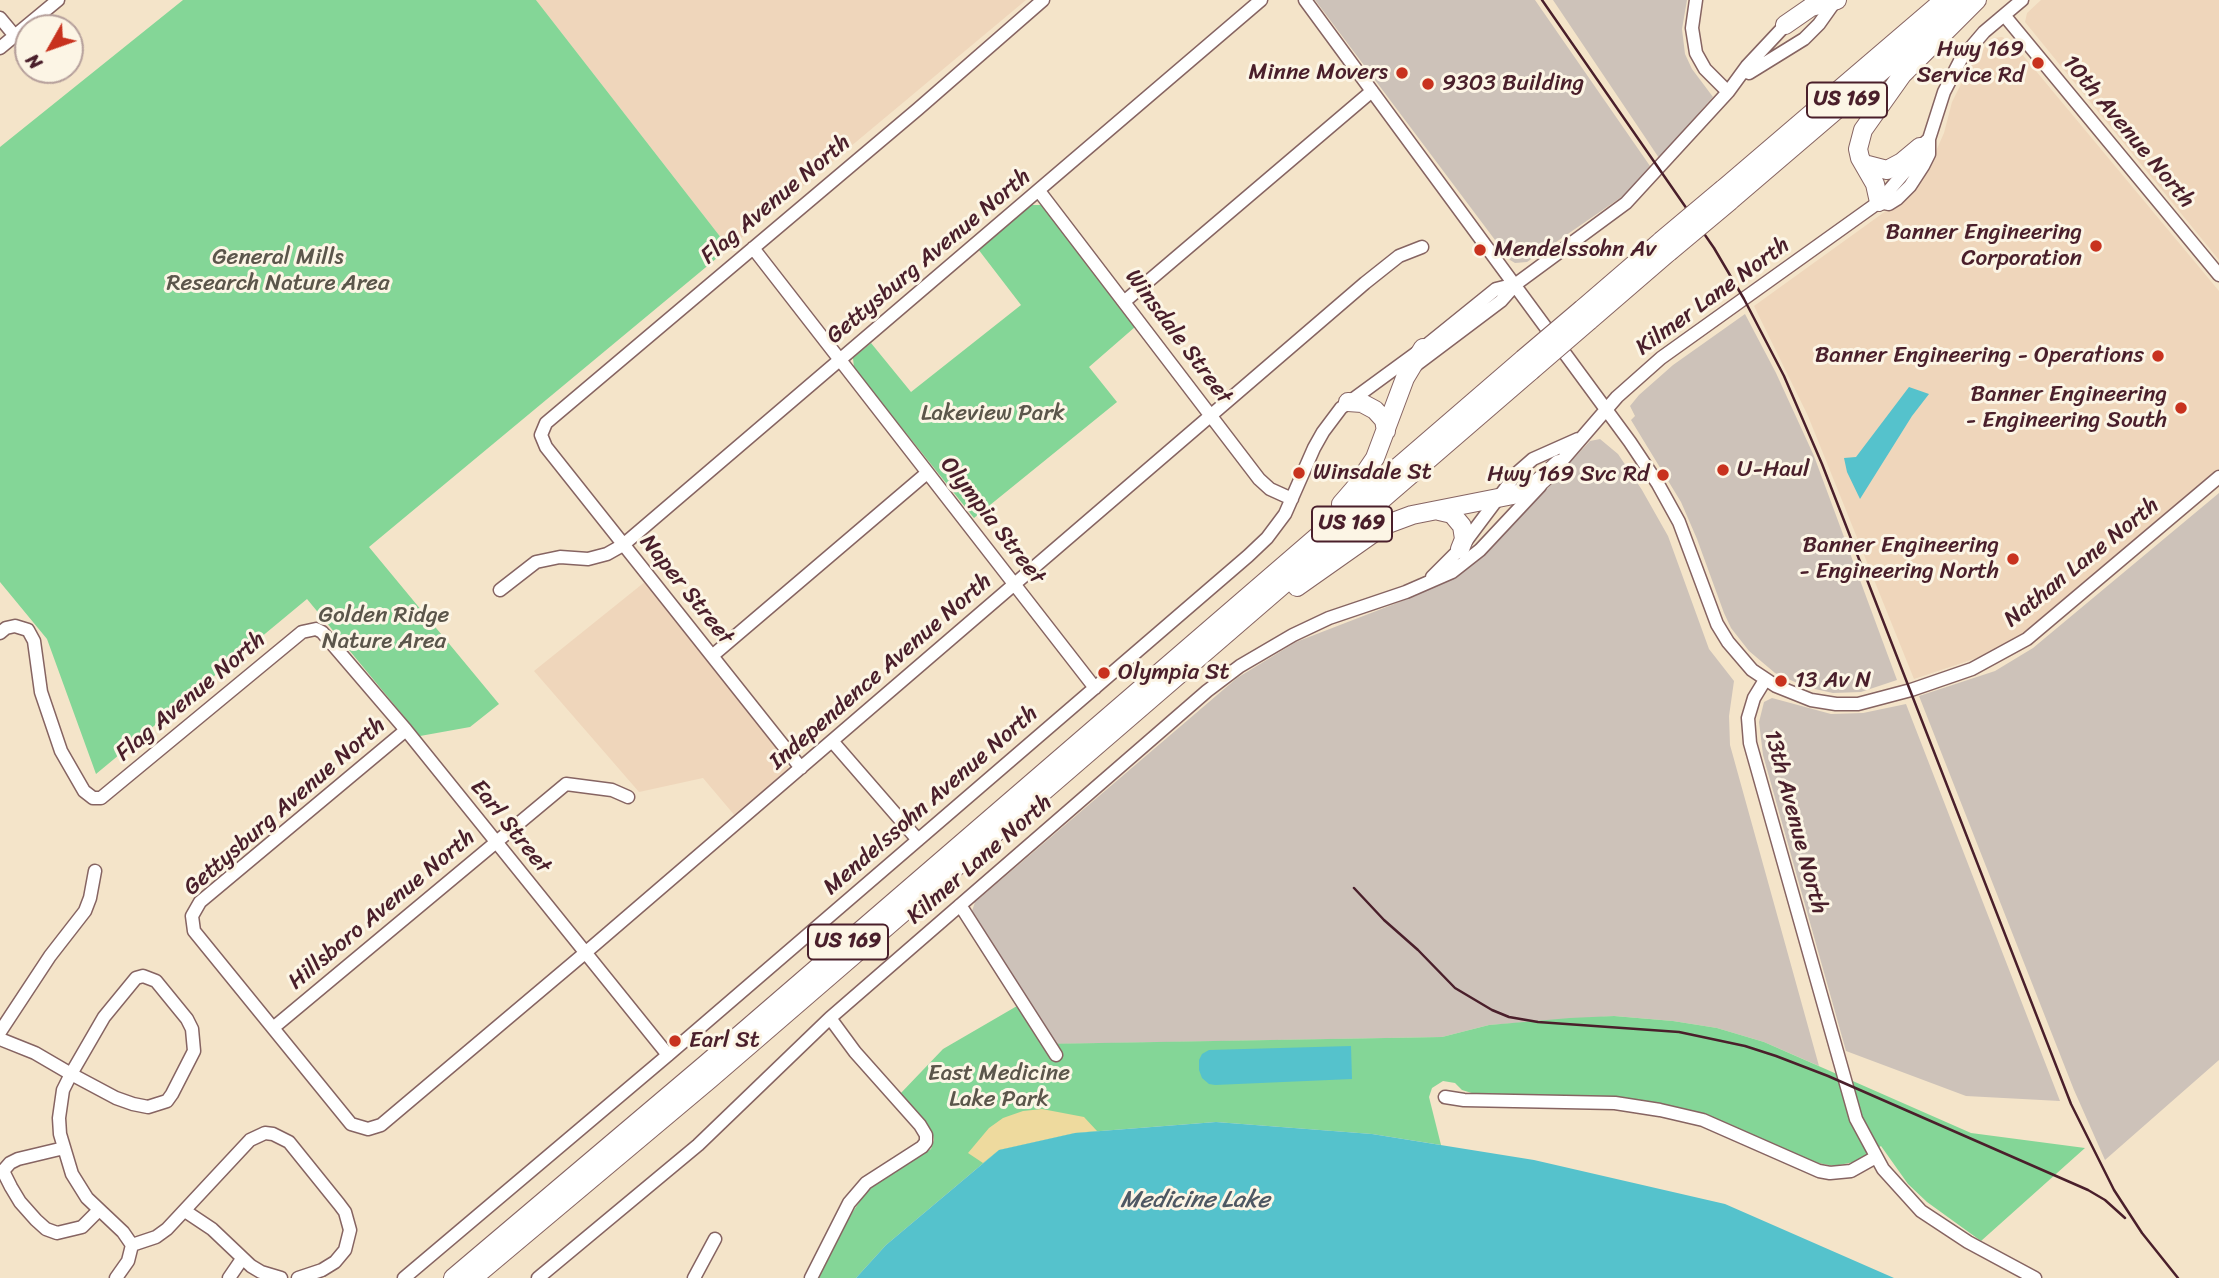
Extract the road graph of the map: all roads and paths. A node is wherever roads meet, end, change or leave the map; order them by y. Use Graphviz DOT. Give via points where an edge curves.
graph roads {
  1 [pos="58,0"];
  2 [pos="1043,0"];
  3 [pos="1261,0"];
  4 [pos="1305,0"];
  5 [pos="1696,0"];
  6 [pos="1808,0"];
  7 [pos="1836,0"];
  8 [pos="1944,0"];
  9 [pos="1965,0"];
  10 [pos="1977,0"];
  11 [pos="2022,0"];
  12 [pos="41,14"];
  13 [pos="2004,15"];
  14 [pos="0,18"];
  15 [pos="1785,25"];
  16 [pos="14,35"];
  17 [pos="14,37"];
  18 [pos="0,48"];
  19 [pos="1372,91"];
  20 [pos="1728,92"];
  21 [pos="1924,143"];
  22 [pos="1864,164"];
  23 [pos="1040,191"];
  24 [pos="1726,195"];
  25 [pos="1880,202"];
  26 [pos="1422,247"];
  27 [pos="753,248"];
  28 [pos="2219,275"];
  29 [pos="1516,284"];
  30 [pos="1125,301"];
  31 [pos="1423,348"];
  32 [pos="840,360"];
  33 [pos="1527,365"];
  34 [pos="1410,369"];
  35 [pos="1348,402"];
  36 [pos="1606,410"];
  37 [pos="1211,415"];
  38 [pos="1386,431"];
  39 [pos="541,435"];
  40 [pos="1582,438"];
  41 [pos="1559,464"];
  42 [pos="927,473"];
  43 [pos="2219,477"];
  44 [pos="1292,499"];
  45 [pos="1496,500"];
  46 [pos="1432,511"];
  47 [pos="623,545"];
  48 [pos="1460,549"];
  49 [pos="1423,584"];
  50 [pos="1014,585"];
  51 [pos="500,590"];
  52 [pos="1236,606"];
  53 [pos="316,629"];
  54 [pos="0,633"];
  55 [pos="712,656"];
  56 [pos="1174,678"];
  57 [pos="1765,680"];
  58 [pos="1095,688"];
  59 [pos="406,730"];
  60 [pos="832,741"];
  61 [pos="801,768"];
  62 [pos="628,797"];
  63 [pos="918,841"];
  64 [pos="495,842"];
  65 [pos="94,871"];
  66 [pos="960,905"];
  67 [pos="585,953"];
  68 [pos="830,1018"];
  69 [pos="273,1028"];
  70 [pos="0,1032"];
  71 [pos="0,1040"];
  72 [pos="668,1055"];
  73 [pos="1056,1055"];
  74 [pos="71,1074"];
  75 [pos="1445,1097"];
  76 [pos="64,1148"];
  77 [pos="1876,1157"];
  78 [pos="2,1170"];
  79 [pos="99,1210"];
  80 [pos="186,1211"];
  81 [pos="715,1239"];
  82 [pos="132,1245"];
  83 [pos="243,1259"];
  84 [pos="116,1278"];
  85 [pos="229,1278"];
  86 [pos="281,1278"];
  87 [pos="298,1278"];
  88 [pos="404,1278"];
  89 [pos="453,1278"];
  90 [pos="473,1278"];
  91 [pos="538,1278"];
  92 [pos="694,1278"];
  93 [pos="811,1278"];
  94 [pos="2035,1278"];
  1 -- 12 [label="street"];
  2 -- 27 [label="street, Flag Avenue North"];
  3 -- 23 [label="street, Gettysburg Avenue North"];
  4 -- 19 [label="street"];
  5 -- 20 [label="street" via="1692,28 1696,53 1704,69"];
  6 -- 15 [label="street, Mendelssohn Avenue North"];
  7 -- 15 [label="highway" via="1811,7"];
  7 -- 20 [label="street, Mendelssohn Avenue North" via="1804,39 1758,66"];
  8 -- 24 [label="highway, US 169"];
  9 -- 24 [label="highway, US 169"];
  10 -- 22 [label="highway" via="1894,85 1863,130 1858,149"];
  11 -- 13 [label="street, Kilmer Lane North"];
  13 -- 21 [label="street, Kilmer Lane North" via="1961,59"];
  13 -- 28 [label="street, 10th Avenue North"];
  14 -- 16 [label="street"];
  15 -- 20 [label="street, Mendelssohn Avenue North"];
  17 -- 18 [label="street"];
  19 -- 29 [label="street"];
  19 -- 30 [label="street"];
  20 -- 29 [label="street, Mendelssohn Avenue North" via="1626,203"];
  21 -- 22 [label="highway" via="1887,170"];
  21 -- 25 [label="street, Kilmer Lane North" via="1929,154 1910,186 1889,204"];
  22 -- 25 [label="highway"];
  23 -- 30 [label="street, Winsdale Street"];
  23 -- 32 [label="street, Gettysburg Avenue North"];
  24 -- 33 [label="highway, US 169, bridge"];
  25 -- 36 [label="street, Kilmer Lane North" via="1661,358"];
  26 -- 37 [label="street, Independence Avenue North" via="1399,256 1365,283"];
  27 -- 32 [label="street, Olympia Street"];
  27 -- 39 [label="street, Flag Avenue North" via="546,423"];
  29 -- 31 [label="street, Mendelssohn Avenue North" via="1496,289"];
  29 -- 34 [label="street, Mendelssohn Avenue North" via="1501,301"];
  29 -- 36 [label="street"];
  30 -- 37 [label="street, Winsdale Street"];
  31 -- 34 [label="highway"];
  31 -- 35 [label="street, Mendelssohn Avenue North"];
  32 -- 42 [label="street, Olympia Street"];
  32 -- 47 [label="street, Gettysburg Avenue North"];
  33 -- 52 [label="highway, US 169"];
  33 -- 56 [label="highway, US 169"];
  34 -- 35 [label="street, Mendelssohn Avenue North"];
  34 -- 38 [label="highway"];
  35 -- 38 [label="highway" via="1375,410"];
  35 -- 44 [label="street, Mendelssohn Avenue North" via="1323,432"];
  36 -- 40 [label="street, Kilmer Lane North"];
  36 -- 57 [label="street" via="1643,460 1679,522 1717,624 1740,658"];
  37 -- 44 [label="street, Winsdale Street" via="1259,479"];
  37 -- 50 [label="street, Independence Avenue North"];
  38 -- 52 [label="highway" via="1354,489"];
  39 -- 47 [label="street, Naper Street"];
  40 -- 41 [label="street, Kilmer Lane North"];
  40 -- 45 [label="street, Kilmer Lane North" via="1533,459"];
  41 -- 45 [label="highway" via="1528,489"];
  41 -- 49 [label="street, Kilmer Lane North" via="1480,550 1452,572"];
  42 -- 50 [label="street, Olympia Street"];
  42 -- 55 [label="street"];
  43 -- 57 [label="street, Nathan Lane North" via="2027,639 1972,669 1858,704 1811,700"];
  44 -- 58 [label="street, Mendelssohn Avenue North" via="1267,538"];
  45 -- 46 [label="highway"];
  45 -- 48 [label="street, Kilmer Lane North"];
  46 -- 48 [label="highway" via="1457,517 1464,532"];
  46 -- 56 [label="highway" via="1368,535"];
  47 -- 51 [label="street, Gettysburg Avenue North" via="588,559 560,557 536,562"];
  47 -- 55 [label="street, Naper Street"];
  48 -- 49 [label="street, Kilmer Lane North"];
  49 -- 66 [label="street, Kilmer Lane North" via="1329,618 1240,666"];
  50 -- 58 [label="street, Olympia Street"];
  50 -- 60 [label="street, Independence Avenue North"];
  52 -- 89 [label="highway, US 169"];
  53 -- 54 [label="street, Flag Avenue North" via="302,632 102,798 93,798 76,780 50,722 28,630 6,628"];
  53 -- 59 [label="street, Earl Street" via="327,636"];
  55 -- 61 [label="street, Naper Street"];
  56 -- 90 [label="highway, US 169"];
  57 -- 77 [label="street, 13th Avenue North" via="1748,718 1750,743 1845,1083 1856,1119"];
  58 -- 63 [label="street, Mendelssohn Avenue North"];
  59 -- 64 [label="street, Earl Street"];
  59 -- 69 [label="street, Gettysburg Avenue North" via="200,902 192,916 194,932"];
  60 -- 61 [label="street, Independence Avenue North"];
  60 -- 63 [label="street"];
  61 -- 67 [label="street, Independence Avenue North"];
  62 -- 64 [label="street, Hillsboro Avenue North" via="612,790 566,784"];
  63 -- 72 [label="street, Mendelssohn Avenue North"];
  64 -- 67 [label="street, Earl Street"];
  64 -- 69 [label="street, Hillsboro Avenue North"];
  65 -- 70 [label="street" via="85,911"];
  66 -- 68 [label="street, Kilmer Lane North"];
  66 -- 73 [label="street"];
  67 -- 69 [label="street, Independence Avenue North" via="381,1125 368,1129 351,1124"];
  67 -- 72 [label="street, Earl Street"];
  68 -- 91 [label="street, Kilmer Lane North" via="698,1145"];
  68 -- 93 [label="street" via="920,1125 926,1142 866,1182 849,1203"];
  71 -- 74 [label="street" via="36,1053"];
  72 -- 88 [label="street, Mendelssohn Avenue North"];
  74 -- 74 [label="street" via="132,1104 159,1105 172,1094 194,1051 192,1030 156,981 143,976 130,983 104,1017"];
  74 -- 76 [label="street" via="60,1105"];
  75 -- 77 [label="street" via="1615,1103 1660,1110 1703,1120 1830,1173 1851,1171"];
  76 -- 78 [label="street" via="18,1159"];
  76 -- 79 [label="street" via="79,1188"];
  77 -- 94 [label="street, 13th Avenue North" via="1921,1211"];
  78 -- 79 [label="street" via="20,1202 46,1229 57,1233 82,1227"];
  79 -- 82 [label="street"];
  80 -- 82 [label="street" via="156,1237"];
  80 -- 83 [label="street"];
  80 -- 87 [label="street" via="250,1140 265,1133 281,1137 345,1212 350,1230 345,1250 335,1262"];
  81 -- 92 [label="street"];
  82 -- 84 [label="street"];
  83 -- 85 [label="street"];
  83 -- 86 [label="street" via="261,1272"];
}
